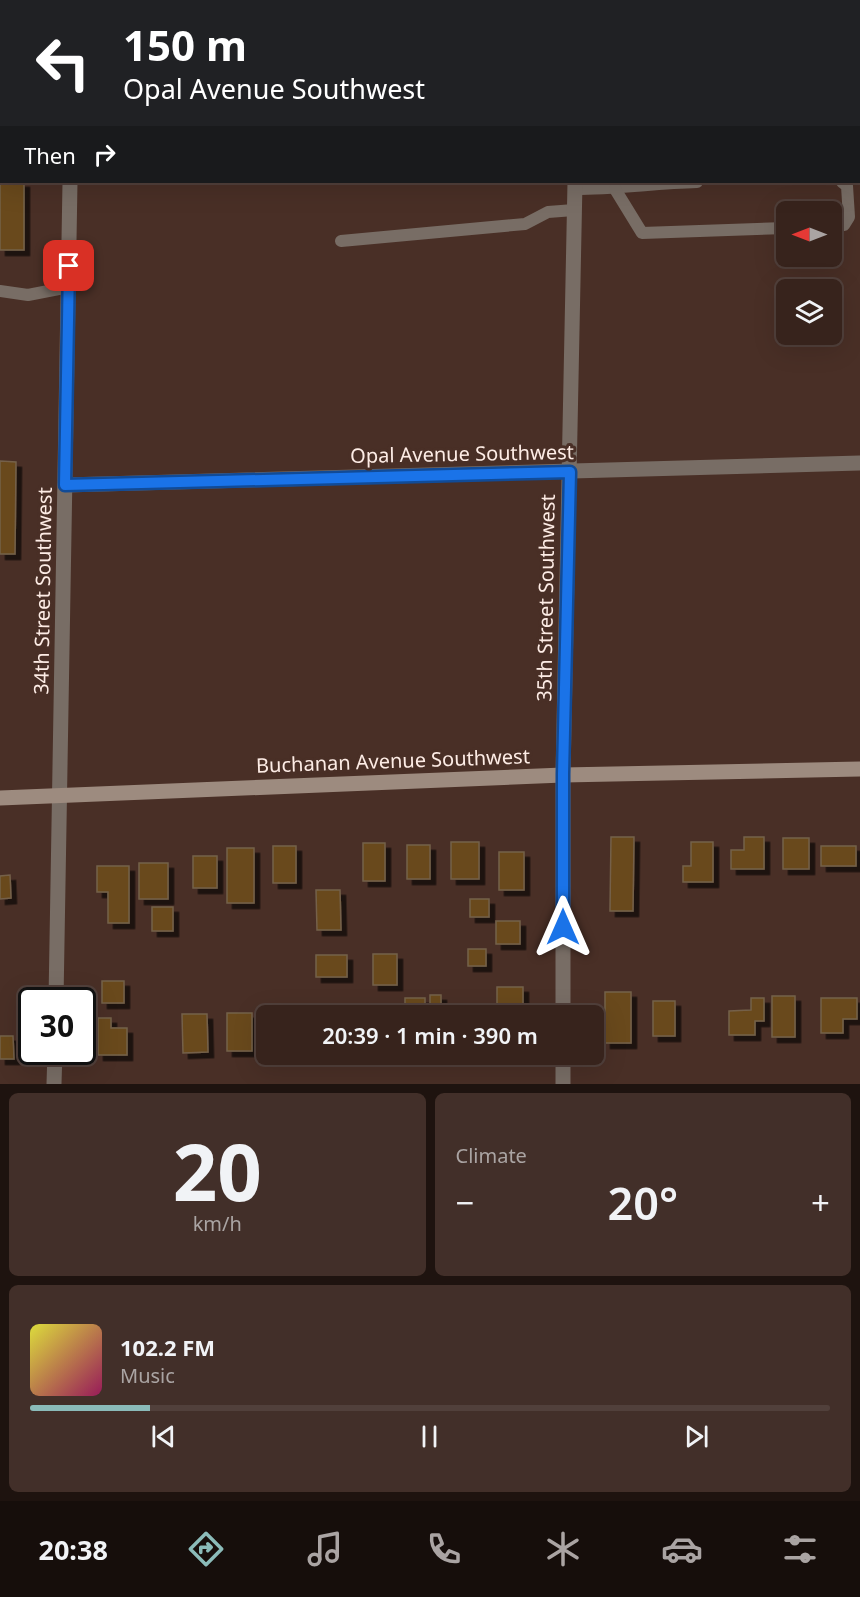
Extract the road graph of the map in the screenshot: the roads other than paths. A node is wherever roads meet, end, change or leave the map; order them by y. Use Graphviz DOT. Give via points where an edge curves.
graph roads {
  1 [pos="70,183"];
  2 [pos="649,183"];
  3 [pos="843,183"];
  4 [pos="575,185"];
  5 [pos="615,189"];
  6 [pos="574,210"];
  7 [pos="842,225"];
  8 [pos="776,228"];
  9 [pos="341,241"];
  10 [pos="69,287"];
  11 [pos="0,291"];
  12 [pos="860,463"];
  13 [pos="570,472"];
  14 [pos="65,485"];
  15 [pos="860,769"];
  16 [pos="563,774"];
  17 [pos="61,796"];
  18 [pos="0,798"];
  19 [pos="56,987"];
  20 [pos="563,1005"];
  21 [pos="55,1065"];
  22 [pos="563,1065"];
  23 [pos="54,1084"];
  24 [pos="563,1084"];
  1 -- 10 [label="street, 34th Street Southwest"];
  2 -- 5 [label="lane"];
  3 -- 7 [label="lane" via="847,186 849,217"];
  4 -- 5 [label="lane"];
  4 -- 6 [label="street, 35th Street Southwest"];
  5 -- 8 [label="lane" via="642,233"];
  6 -- 9 [label="lane" via="548,213 525,224"];
  6 -- 13 [label="street, 35th Street Southwest"];
  10 -- 11 [label="lane" via="28,295"];
  10 -- 14 [label="street, 34th Street Southwest"];
  12 -- 13 [label="street, Opal Avenue Southwest"];
  13 -- 14 [label="street, Opal Avenue Southwest"];
  13 -- 16 [label="street, 35th Street Southwest"];
  14 -- 17 [label="street, 34th Street Southwest"];
  15 -- 16 [label="street, Buchanan Avenue Southwest"];
  16 -- 17 [label="street, Buchanan Avenue Southwest"];
  16 -- 20 [label="street, 35th Street Southwest"];
  17 -- 18 [label="street, Buchanan Avenue Southwest"];
  17 -- 19 [label="street, 34th Street Southwest"];
  21 -- 23 [label="street"];
  22 -- 24 [label="street"];
}
